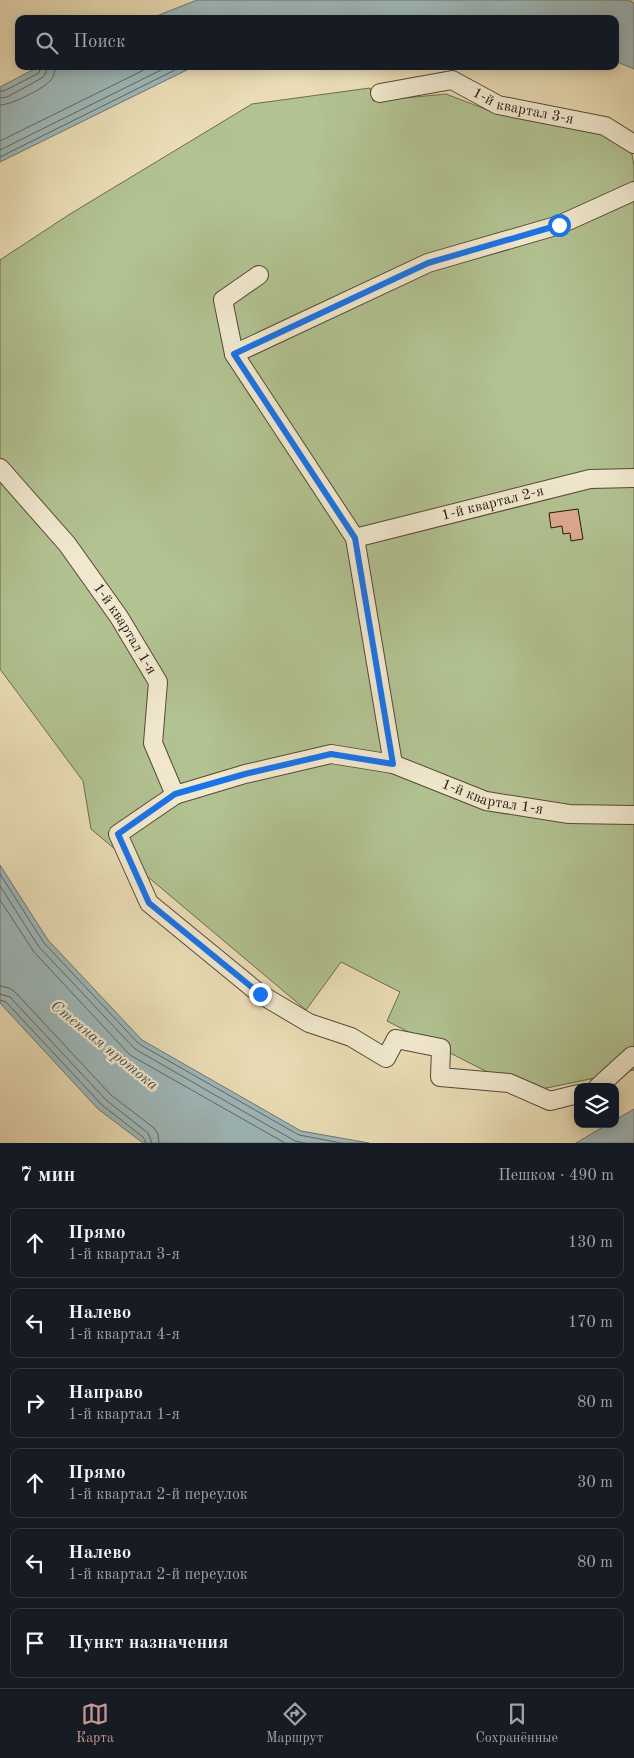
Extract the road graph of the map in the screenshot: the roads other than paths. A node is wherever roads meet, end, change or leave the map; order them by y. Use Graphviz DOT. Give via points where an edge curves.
graph roads {
  1 [pos="380,93"];
  2 [pos="634,144"];
  3 [pos="634,191"];
  4 [pos="259,275"];
  5 [pos="234,354"];
  6 [pos="0,468"];
  7 [pos="634,478"];
  8 [pos="355,538"];
  9 [pos="393,764"];
  10 [pos="175,794"];
  11 [pos="634,815"];
  12 [pos="632,1056"];
  13 [pos="602,1083"];
  14 [pos="574,1095"];
  1 -- 2 [label="street, 1-й квартал 3-я" via="452,80 498,105 606,126"];
  3 -- 5 [label="street" via="559,225 428,263"];
  4 -- 5 [label="street" via="223,300"];
  5 -- 8 [label="street"];
  6 -- 10 [label="street, 1-й квартал 1-я" via="67,544 119,617 158,682 153,743"];
  7 -- 8 [label="street, 1-й квартал 2-я" via="590,478"];
  8 -- 9 [label="street"];
  9 -- 10 [label="street, 1-й квартал 1-я" via="331,754"];
  9 -- 11 [label="street, 1-й квартал 1-я" via="486,801 569,814"];
  10 -- 14 [label="street" via="118,834 149,903 260,994 309,1023 351,1037 386,1058 396,1039 441,1048 440,1077 509,1083 550,1101"];
  12 -- 13 [label="street"];
}
